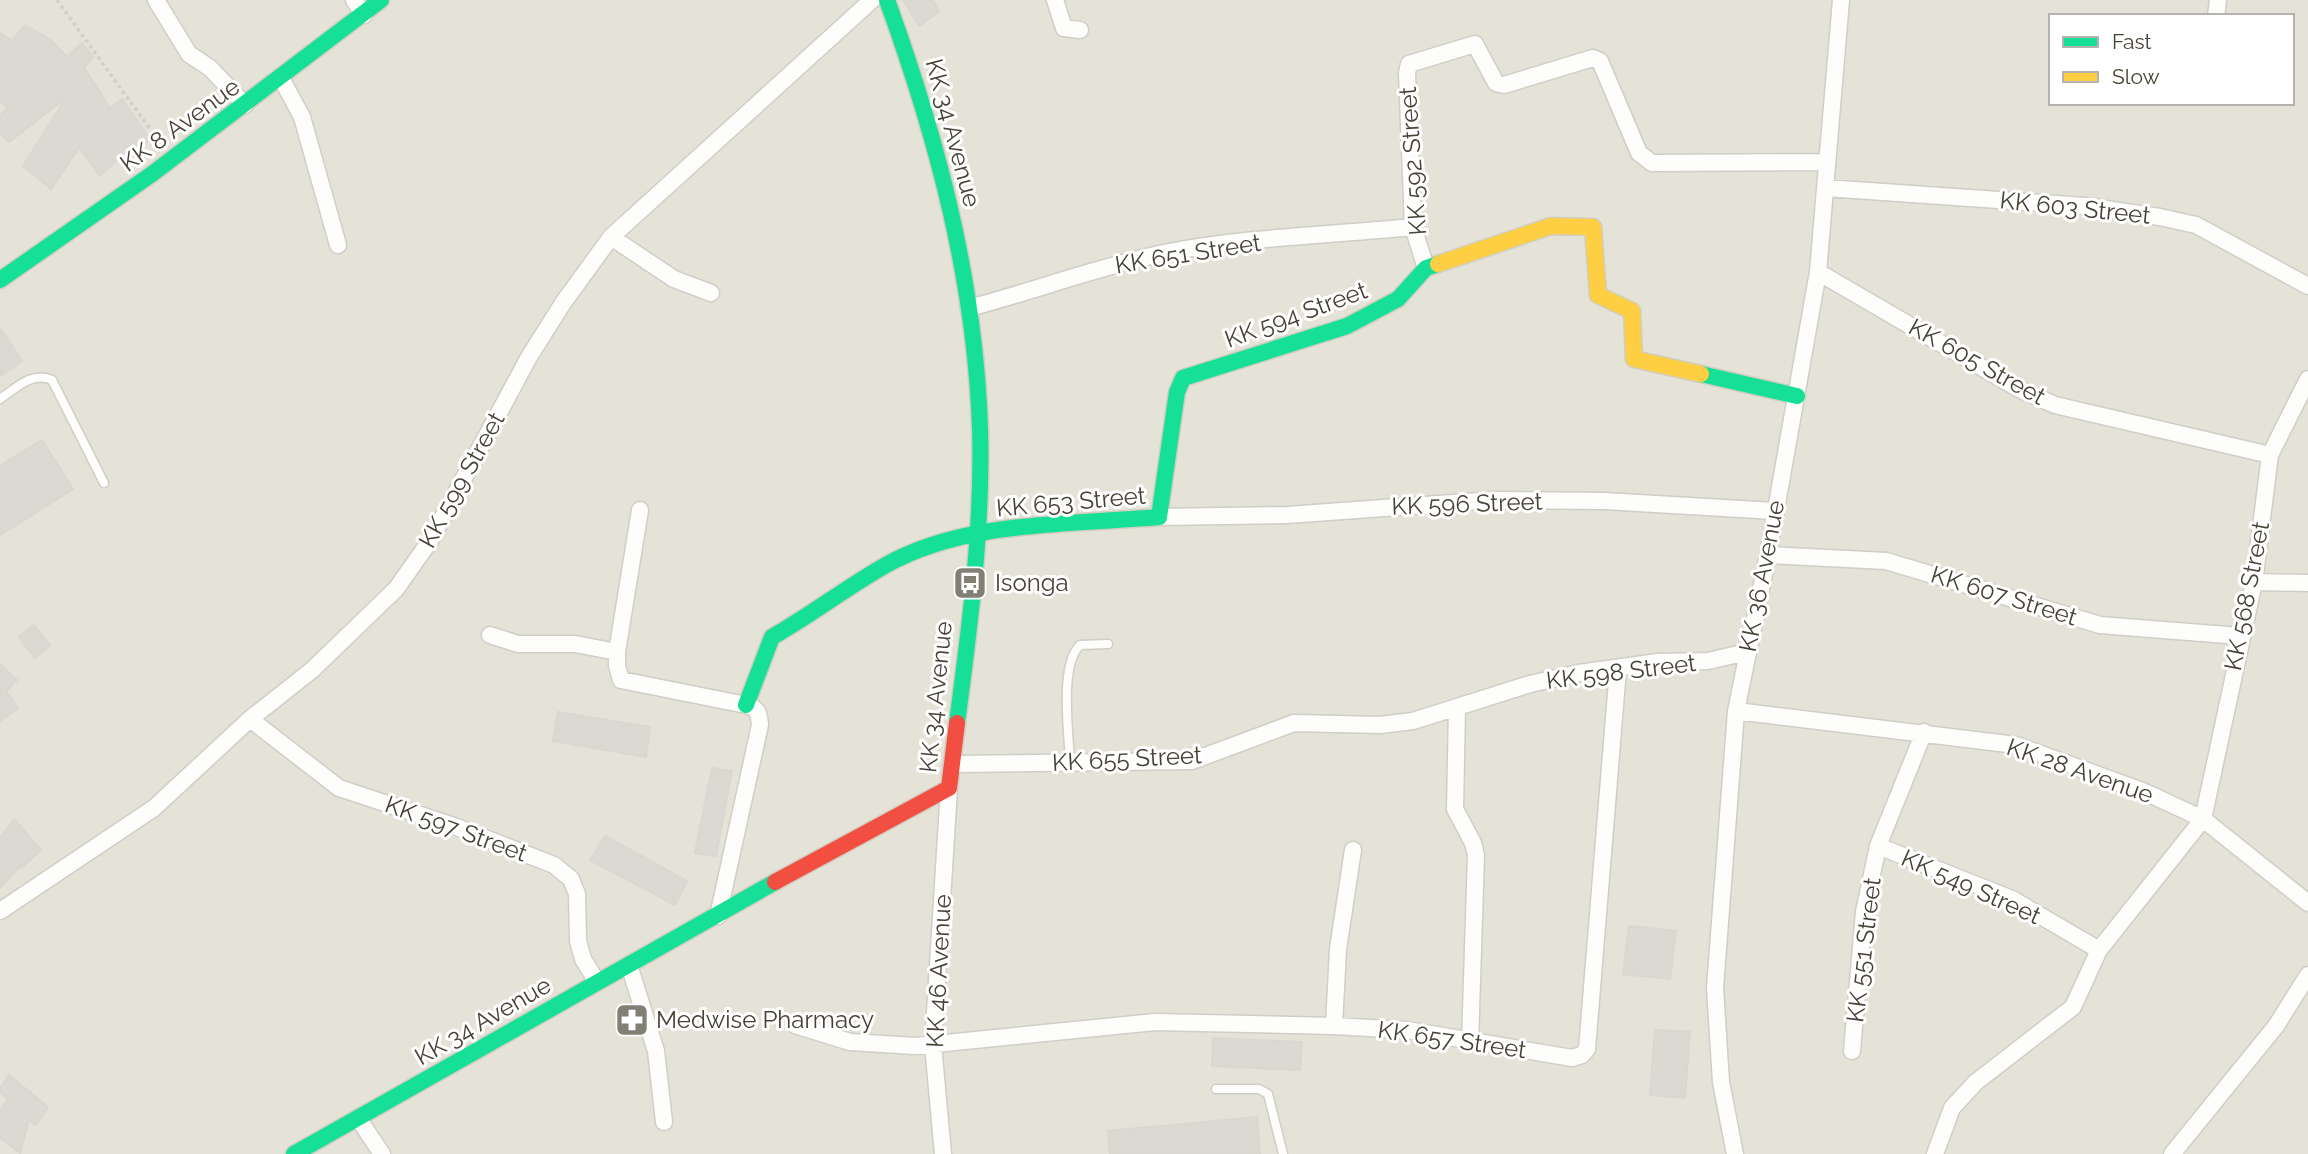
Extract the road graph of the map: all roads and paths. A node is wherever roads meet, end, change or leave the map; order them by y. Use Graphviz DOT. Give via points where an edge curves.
graph roads {
  1 [pos="57,0"];
  2 [pos="156,0"];
  3 [pos="354,0"];
  4 [pos="381,0"];
  5 [pos="872,0"];
  6 [pos="887,0"];
  7 [pos="1055,0"];
  8 [pos="1841,0"];
  9 [pos="364,15"];
  10 [pos="1080,30"];
  11 [pos="281,78"];
  12 [pos="245,105"];
  13 [pos="172,160"];
  14 [pos="1827,162"];
  15 [pos="1826,188"];
  16 [pos="1413,227"];
  17 [pos="611,237"];
  18 [pos="338,245"];
  19 [pos="1426,268"];
  20 [pos="1818,272"];
  21 [pos="0,279"];
  22 [pos="2308,286"];
  23 [pos="711,293"];
  24 [pos="968,307"];
  25 [pos="2308,379"];
  26 [pos="1180,383"];
  27 [pos="1797,396"];
  28 [pos="0,399"];
  29 [pos="2270,455"];
  30 [pos="103,483"];
  31 [pos="640,510"];
  32 [pos="1775,511"];
  33 [pos="1159,517"];
  34 [pos="977,533"];
  35 [pos="1768,555"];
  36 [pos="2254,582"];
  37 [pos="2308,583"];
  38 [pos="490,635"];
  39 [pos="2240,636"];
  40 [pos="1108,644"];
  41 [pos="617,652"];
  42 [pos="1747,652"];
  43 [pos="1618,669"];
  44 [pos="746,705"];
  45 [pos="1457,709"];
  46 [pos="1737,711"];
  47 [pos="250,719"];
  48 [pos="1924,732"];
  49 [pos="1070,763"];
  50 [pos="952,764"];
  51 [pos="949,788"];
  52 [pos="2203,819"];
  53 [pos="1878,846"];
  54 [pos="1353,850"];
  55 [pos="2308,903"];
  56 [pos="0,911"];
  57 [pos="718,916"];
  58 [pos="2099,950"];
  59 [pos="629,965"];
  60 [pos="2308,975"];
  61 [pos="597,982"];
  62 [pos="795,1026"];
  63 [pos="1334,1026"];
  64 [pos="1470,1043"];
  65 [pos="933,1045"];
  66 [pos="1852,1051"];
  67 [pos="1216,1089"];
  68 [pos="358,1118"];
  69 [pos="664,1122"];
  70 [pos="313,1149"];
  71 [pos="295,1154"];
  72 [pos="382,1154"];
  73 [pos="943,1154"];
  74 [pos="1283,1154"];
  75 [pos="1735,1154"];
  76 [pos="1935,1154"];
  77 [pos="2172,1154"];
  1 -- 13 [label="path"];
  2 -- 12 [label="street" via="188,54 210,68"];
  3 -- 9 [label="street"];
  4 -- 9 [label="main road, KK 8 Avenue"];
  5 -- 17 [label="street, KK 599 Street"];
  6 -- 24 [label="main road, KK 34 Avenue" via="919,83 940,159"];
  7 -- 10 [label="street" via="1064,28"];
  8 -- 14 [label="street, KK 36 Avenue"];
  9 -- 11 [label="main road, KK 8 Avenue"];
  11 -- 12 [label="main road, KK 8 Avenue"];
  11 -- 18 [label="street" via="302,117"];
  12 -- 13 [label="main road, KK 8 Avenue"];
  13 -- 21 [label="main road, KK 8 Avenue"];
  14 -- 15 [label="street, KK 36 Avenue"];
  14 -- 16 [label="street, KK 592 Street" via="1652,163 1639,153 1600,61 1593,58 1504,85 1496,83 1475,44 1409,64"];
  15 -- 20 [label="street, KK 36 Avenue"];
  15 -- 22 [label="street, KK 603 Street" via="2085,206 2160,217 2196,225"];
  16 -- 19 [label="street, KK 592 Street"];
  16 -- 24 [label="street, KK 651 Street" via="1166,253"];
  17 -- 23 [label="street" via="674,279"];
  17 -- 47 [label="street, KK 599 Street" via="536,346 430,541 396,589 312,670"];
  19 -- 26 [label="main road, KK 594 Street" via="1398,299 1373,314 1183,378"];
  19 -- 27 [label="main road, KK 594 Street" via="1551,226 1593,227 1598,295 1632,310 1634,359"];
  20 -- 27 [label="street, KK 36 Avenue"];
  20 -- 29 [label="street, KK 605 Street" via="2019,389 2055,405"];
  24 -- 34 [label="main road, KK 34 Avenue" via="980,429"];
  25 -- 29 [label="street, KK 568 Street"];
  26 -- 33 [label="main road, KK 653 Street"];
  27 -- 32 [label="street, KK 36 Avenue"];
  28 -- 30 [label="lane" via="29,380 52,380"];
  29 -- 36 [label="street, KK 568 Street"];
  31 -- 41 [label="street"];
  32 -- 33 [label="street, KK 596 Street" via="1494,500 1287,515"];
  32 -- 35 [label="street, KK 36 Avenue"];
  33 -- 34 [label="main road, KK 653 Street"];
  34 -- 44 [label="main road, KK 653 Street" via="886,565 772,637"];
  34 -- 50 [label="main road, KK 34 Avenue"];
  35 -- 39 [label="street, KK 607 Street" via="1886,561 2100,625"];
  35 -- 42 [label="street, KK 36 Avenue"];
  36 -- 37 [label="street"];
  36 -- 39 [label="street, KK 568 Street"];
  38 -- 41 [label="street" via="518,644 575,644"];
  39 -- 52 [label="street, KK 568 Street"];
  40 -- 49 [label="lane" via="1080,645 1073,652 1067,689"];
  41 -- 44 [label="street" via="621,680 630,684"];
  42 -- 43 [label="street, KK 598 Street"];
  42 -- 46 [label="street, KK 36 Avenue"];
  43 -- 45 [label="street, KK 598 Street" via="1530,684"];
  43 -- 64 [label="street, KK 657 Street" via="1587,1049 1572,1058"];
  44 -- 57 [label="street" via="760,713 760,725"];
  45 -- 49 [label="street, KK 655 Street" via="1380,725 1294,723 1192,761"];
  45 -- 64 [label="street" via="1455,810 1476,855"];
  46 -- 48 [label="street, KK 28 Avenue"];
  46 -- 75 [label="street, KK 36 Avenue" via="1715,988 1721,1082"];
  47 -- 56 [label="street, KK 599 Street" via="154,808"];
  47 -- 61 [label="street, KK 597 Street" via="340,788 554,865 571,879 578,894 578,941"];
  48 -- 52 [label="street, KK 28 Avenue" via="2016,745 2145,792"];
  48 -- 53 [label="street, KK 551 Street"];
  49 -- 50 [label="street, KK 655 Street"];
  50 -- 51 [label="main road, KK 34 Avenue"];
  51 -- 57 [label="main road, KK 34 Avenue" via="811,860"];
  51 -- 65 [label="street, KK 46 Avenue"];
  52 -- 55 [label="street, KK 28 Avenue"];
  52 -- 58 [label="street"];
  53 -- 58 [label="street, KK 549 Street" via="2012,899"];
  53 -- 66 [label="street, KK 551 Street" via="1864,912"];
  54 -- 63 [label="street" via="1338,949"];
  57 -- 59 [label="main road, KK 34 Avenue"];
  58 -- 76 [label="street" via="2073,1007 1976,1082 1952,1108"];
  59 -- 61 [label="main road, KK 34 Avenue"];
  59 -- 69 [label="street" via="656,1051"];
  60 -- 77 [label="street" via="2276,1026"];
  61 -- 68 [label="main road, KK 34 Avenue"];
  62 -- 65 [label="street, KK 657 Street" via="850,1042"];
  63 -- 64 [label="street, KK 657 Street" via="1407,1030"];
  63 -- 65 [label="street, KK 657 Street" via="1155,1021"];
  65 -- 73 [label="street, KK 46 Avenue"];
  67 -- 74 [label="lane" via="1259,1089 1268,1094"];
  68 -- 70 [label="main road, KK 34 Avenue"];
  68 -- 72 [label="street"];
  70 -- 71 [label="main road, KK 34 Avenue"];
}
